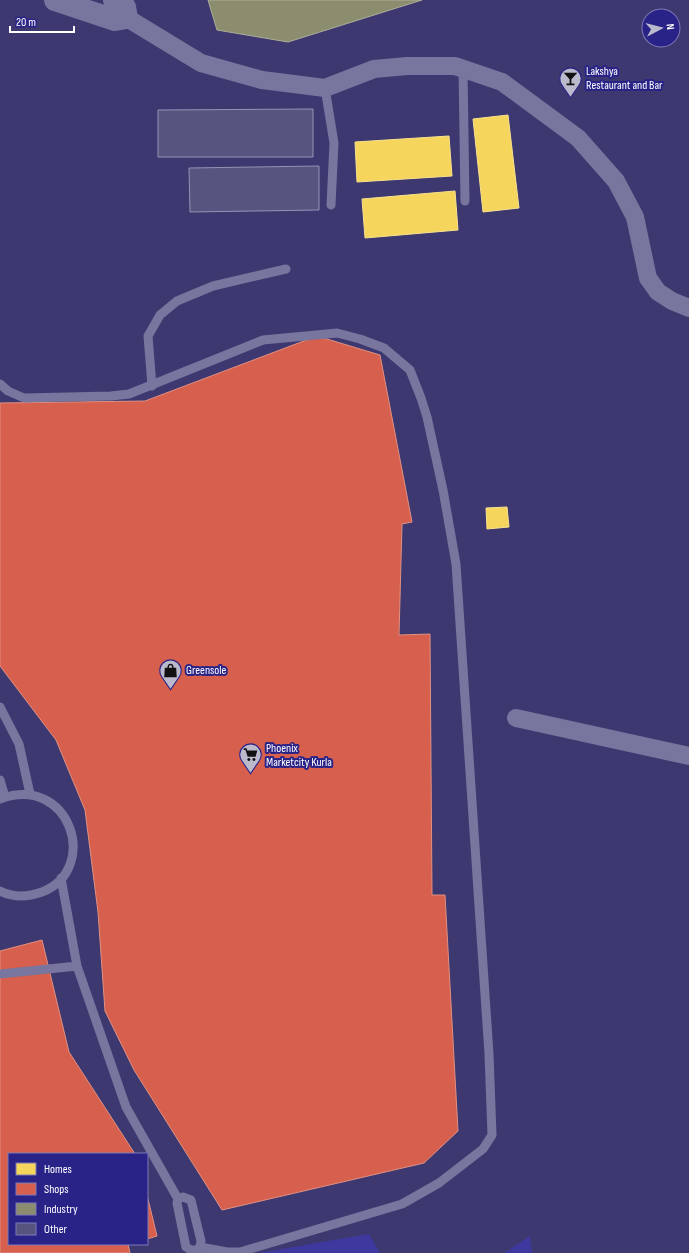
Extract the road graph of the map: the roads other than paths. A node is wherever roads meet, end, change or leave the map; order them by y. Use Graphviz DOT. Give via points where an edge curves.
graph roads {
  1 [pos="55,0"];
  2 [pos="114,0"];
  3 [pos="127,18"];
  4 [pos="463,69"];
  5 [pos="325,88"];
  6 [pos="465,202"];
  7 [pos="331,205"];
  8 [pos="286,269"];
  9 [pos="689,308"];
  10 [pos="0,384"];
  11 [pos="152,386"];
  12 [pos="0,707"];
  13 [pos="516,718"];
  14 [pos="689,756"];
  15 [pos="0,780"];
  16 [pos="30,794"];
  17 [pos="2,798"];
  18 [pos="61,878"];
  19 [pos="0,891"];
  20 [pos="77,966"];
  21 [pos="0,974"];
  22 [pos="178,1199"];
  23 [pos="187,1250"];
  24 [pos="200,1250"];
  1 -- 3 [label="street" via="115,20"];
  2 -- 3 [label="street" via="125,7"];
  3 -- 5 [label="street" via="201,63 262,80"];
  4 -- 5 [label="street" via="455,66 407,66 374,69"];
  4 -- 6 [label="lane"];
  4 -- 9 [label="street" via="502,82 578,138 616,181 635,217 648,278 658,292"];
  5 -- 7 [label="lane" via="334,144"];
  8 -- 11 [label="lane" via="213,286 177,300 160,315 148,336"];
  10 -- 11 [label="lane" via="8,391 24,398 111,396 129,394"];
  11 -- 24 [label="lane" via="262,340 337,333 384,348 410,370 427,418 456,564 489,1054 492,1135 483,1149 439,1183 402,1204 240,1252"];
  12 -- 16 [label="lane" via="19,744"];
  13 -- 14 [label="street"];
  15 -- 17 [label="lane"];
  16 -- 17 [label="lane"];
  16 -- 18 [label="lane" via="45,799 67,820 73,850 69,865"];
  18 -- 19 [label="lane" via="48,889 32,896 14,896"];
  18 -- 20 [label="lane"];
  20 -- 21 [label="lane"];
  20 -- 22 [label="lane" via="126,1107"];
  22 -- 23 [label="lane"];
  22 -- 24 [label="lane" via="182,1197 191,1200 201,1242"];
  23 -- 24 [label="lane"];
}
